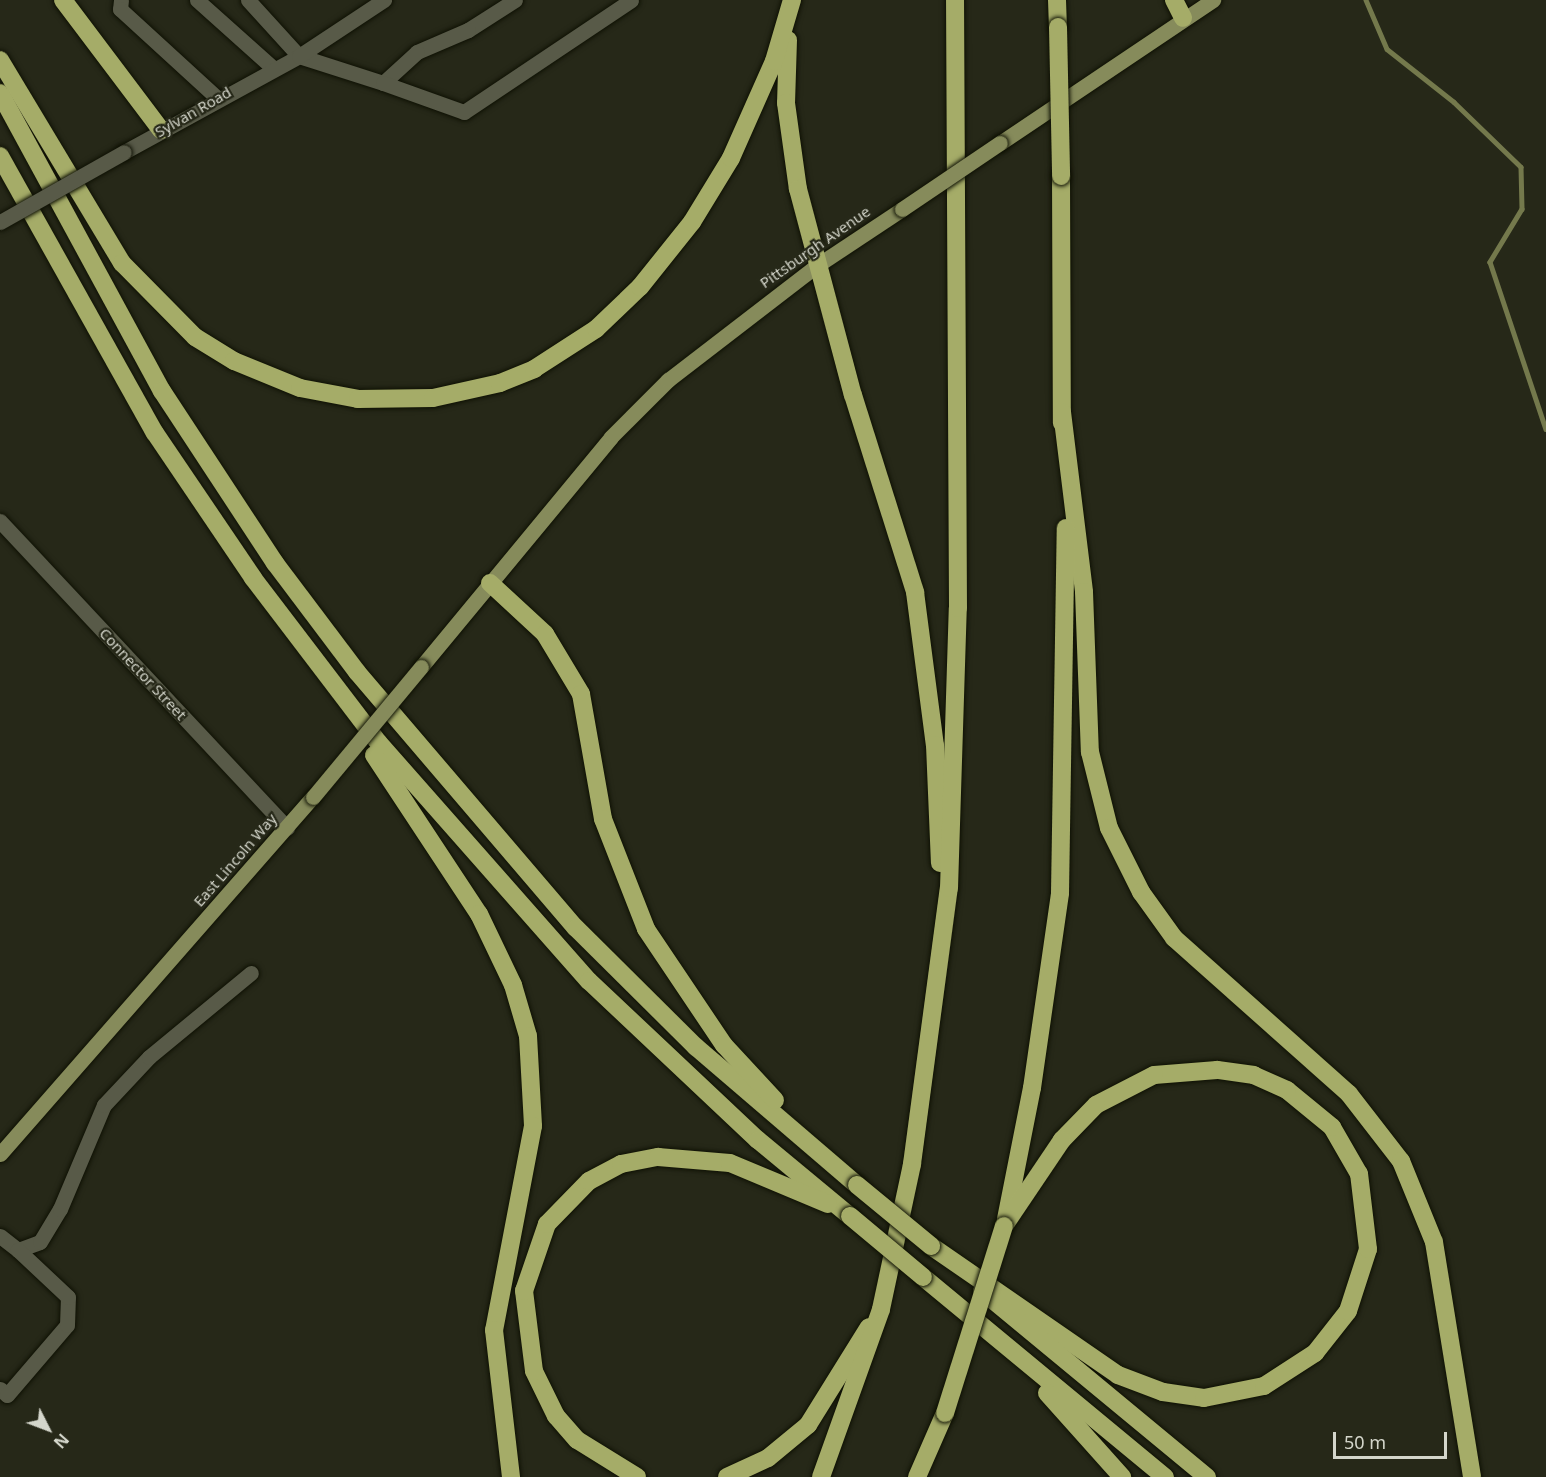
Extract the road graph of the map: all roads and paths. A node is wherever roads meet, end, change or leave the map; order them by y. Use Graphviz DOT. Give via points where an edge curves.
graph roads {
  1 [pos="63,0"];
  2 [pos="121,0"];
  3 [pos="197,0"];
  4 [pos="248,0"];
  5 [pos="384,0"];
  6 [pos="515,0"];
  7 [pos="632,0"];
  8 [pos="794,0"];
  9 [pos="955,0"];
  10 [pos="1057,0"];
  11 [pos="1174,0"];
  12 [pos="1213,0"];
  13 [pos="1183,18"];
  14 [pos="299,56"];
  15 [pos="0,60"];
  16 [pos="272,67"];
  17 [pos="383,83"];
  18 [pos="0,93"];
  19 [pos="216,97"];
  20 [pos="161,130"];
  21 [pos="0,156"];
  22 [pos="0,222"];
  23 [pos="816,266"];
  24 [pos="1062,412"];
  25 [pos="155,433"];
  26 [pos="0,521"];
  27 [pos="490,583"];
  28 [pos="287,828"];
  29 [pos="942,948"];
  30 [pos="251,973"];
  31 [pos="0,1155"];
  32 [pos="831,1164"];
  33 [pos="846,1213"];
  34 [pos="1004,1226"];
  35 [pos="0,1236"];
  36 [pos="931,1246"];
  37 [pos="18,1250"];
  38 [pos="881,1309"];
  39 [pos="1011,1354"];
  40 [pos="0,1389"];
  41 [pos="945,1413"];
  42 [pos="511,1477"];
  43 [pos="637,1477"];
  44 [pos="727,1477"];
  45 [pos="820,1477"];
  46 [pos="916,1477"];
  47 [pos="930,1477"];
  48 [pos="1122,1477"];
  49 [pos="1165,1477"];
  50 [pos="1207,1477"];
  51 [pos="1472,1477"];
  1 -- 20 [label="highway"];
  2 -- 19 [label="street" via="120,9"];
  3 -- 16 [label="street"];
  4 -- 14 [label="street"];
  5 -- 14 [label="street, Sylvan Road"];
  6 -- 17 [label="street" via="468,30 417,52"];
  7 -- 17 [label="street" via="464,112"];
  8 -- 15 [label="highway" via="774,61 731,158 692,222 640,288 596,329 534,369 432,398 358,399 309,390 265,376 195,337 117,256"];
  8 -- 23 [label="highway" via="786,103 791,154"];
  9 -- 29 [label="highway" via="958,608 953,827"];
  10 -- 24 [label="highway, bridge"];
  11 -- 13 [label="highway"];
  12 -- 13 [label="main road, Pittsburgh Avenue"];
  13 -- 23 [label="main road, Pittsburgh Avenue, bridge"];
  14 -- 16 [label="street, Sylvan Road"];
  14 -- 17 [label="street"];
  16 -- 19 [label="street, Sylvan Road"];
  18 -- 32 [label="highway" via="162,391 233,502 343,654 576,928 696,1047"];
  19 -- 20 [label="street, Sylvan Road"];
  20 -- 22 [label="street, Sylvan Road, bridge"];
  21 -- 25 [label="highway"];
  23 -- 27 [label="main road, Pittsburgh Avenue" via="668,380 611,437"];
  23 -- 29 [label="highway" via="915,592 935,745"];
  24 -- 34 [label="highway" via="1068,638 1060,893 1032,1088"];
  24 -- 51 [label="highway" via="1084,592 1090,752 1109,828 1141,892 1174,938 1349,1094 1401,1161 1434,1242"];
  25 -- 33 [label="highway" via="315,662 480,862 589,981 758,1140"];
  25 -- 42 [label="highway" via="194,514 437,844 492,938 522,1010 532,1061 533,1126 495,1330"];
  26 -- 28 [label="street, Connector Street"];
  27 -- 28 [label="main road, East Lincoln Way, bridge"];
  27 -- 32 [label="highway" via="545,634 580,694 603,819 623,877 660,952 733,1057 800,1123"];
  28 -- 31 [label="main road, East Lincoln Way"];
  29 -- 38 [label="highway" via="912,1164"];
  30 -- 37 [label="street" via="158,1049 104,1105 60,1209 40,1242"];
  32 -- 36 [label="highway, bridge"];
  33 -- 39 [label="highway, bridge"];
  33 -- 43 [label="highway" via="730,1163 672,1156 607,1170 558,1209 538,1242 524,1291 534,1371 556,1416 577,1440"];
  34 -- 36 [label="highway" via="1062,1140 1096,1104 1154,1075 1217,1070 1254,1075 1287,1090 1332,1127 1361,1182 1368,1249 1348,1311 1315,1353 1264,1386 1204,1398 1163,1392 1108,1369"];
  34 -- 41 [label="highway, bridge"];
  35 -- 37 [label="street"];
  36 -- 50 [label="highway"];
  37 -- 40 [label="street" via="68,1297 67,1325 7,1395"];
  38 -- 44 [label="highway" via="808,1425 768,1458"];
  38 -- 45 [label="highway"];
  39 -- 48 [label="highway"];
  39 -- 49 [label="highway"];
  41 -- 46 [label="highway"];
  41 -- 47 [label="highway"];
}
